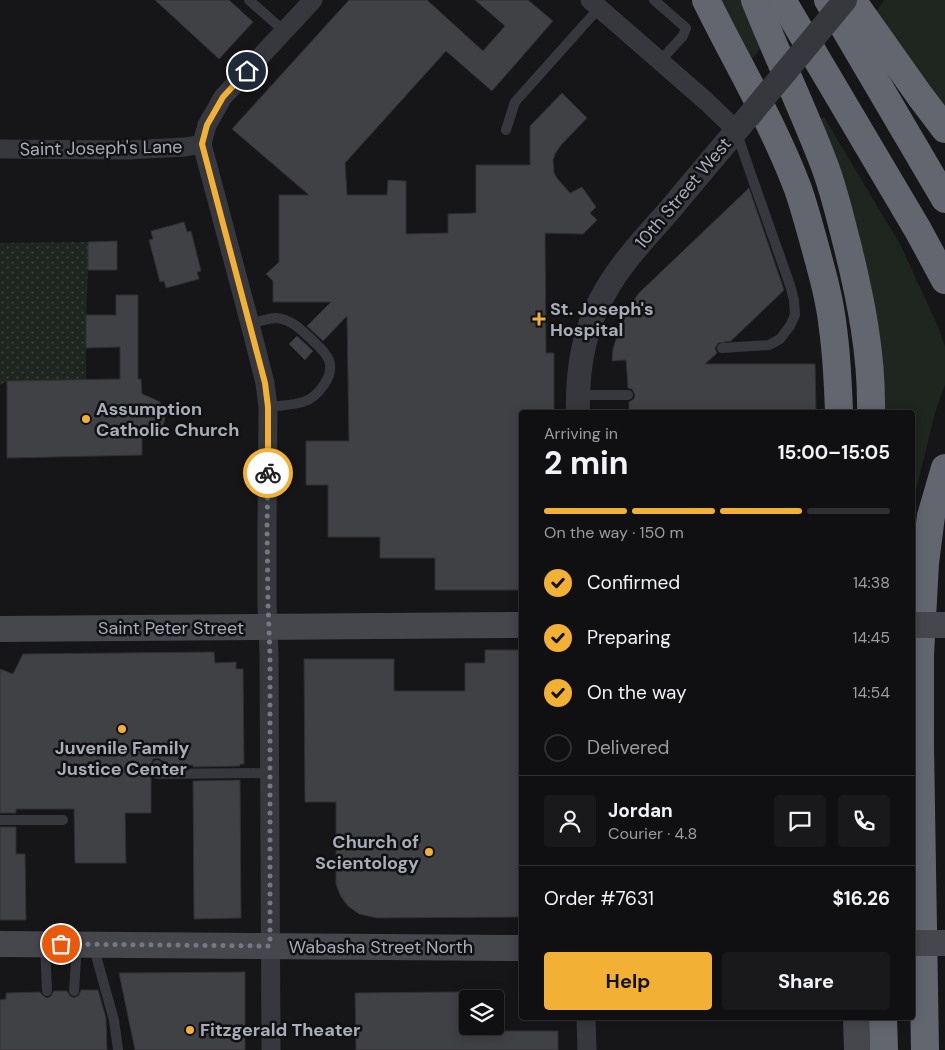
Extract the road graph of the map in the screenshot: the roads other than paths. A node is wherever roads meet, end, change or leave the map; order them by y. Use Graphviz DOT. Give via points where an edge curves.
graph roads {
  1 [pos="249,0"];
  2 [pos="313,0"];
  3 [pos="654,0"];
  4 [pos="706,0"];
  5 [pos="755,0"];
  6 [pos="782,0"];
  7 [pos="828,0"];
  8 [pos="845,0"];
  9 [pos="852,0"];
  10 [pos="594,4"];
  11 [pos="284,31"];
  12 [pos="660,61"];
  13 [pos="743,123"];
  14 [pos="506,130"];
  15 [pos="945,130"];
  16 [pos="202,144"];
  17 [pos="0,149"];
  18 [pos="945,199"];
  19 [pos="945,280"];
  20 [pos="250,324"];
  21 [pos="722,348"];
  22 [pos="628,396"];
  23 [pos="577,404"];
  24 [pos="268,407"];
  25 [pos="839,410"];
  26 [pos="871,410"];
  27 [pos="945,468"];
  28 [pos="519,625"];
  29 [pos="915,625"];
  30 [pos="945,625"];
  31 [pos="268,628"];
  32 [pos="0,629"];
  33 [pos="157,765"];
  34 [pos="270,773"];
  35 [pos="0,820"];
  36 [pos="63,820"];
  37 [pos="915,943"];
  38 [pos="945,943"];
  39 [pos="0,944"];
  40 [pos="45,944"];
  41 [pos="84,944"];
  42 [pos="270,946"];
  43 [pos="519,948"];
  44 [pos="47,991"];
  45 [pos="74,991"];
  46 [pos="586,1020"];
  47 [pos="856,1020"];
  48 [pos="883,1020"];
  49 [pos="118,1050"];
  50 [pos="271,1050"];
  51 [pos="587,1050"];
  52 [pos="857,1050"];
  53 [pos="884,1050"];
  54 [pos="925,1050"];
  1 -- 11 [label="lane"];
  2 -- 11 [label="street"];
  3 -- 12 [label="lane" via="686,28 683,36"];
  4 -- 25 [label="highway" via="760,103 800,197 828,298"];
  5 -- 26 [label="highway" via="811,131 833,192 863,316"];
  6 -- 19 [label="highway"];
  7 -- 18 [label="highway"];
  8 -- 13 [label="street, 10th Street West, bridge"];
  9 -- 15 [label="highway"];
  10 -- 12 [label="street"];
  10 -- 14 [label="lane" via="515,102"];
  11 -- 16 [label="street" via="223,97 207,125"];
  12 -- 13 [label="street" via="707,102"];
  13 -- 21 [label="lane" via="790,285 795,315 780,339 769,345"];
  13 -- 23 [label="street, 10th Street West" via="624,264 604,293 590,324 581,358"];
  16 -- 17 [label="street, Saint Joseph's Lane" via="127,150"];
  16 -- 20 [label="street"];
  20 -- 24 [label="street"];
  20 -- 24 [label="lane" via="272,318 292,322 320,347 330,362 329,372 317,394 310,399"];
  22 -- 23 [label="lane"];
  24 -- 31 [label="street"];
  27 -- 54 [label="highway" via="931,516 920,655"];
  28 -- 31 [label="main road, Saint Peter Street"];
  29 -- 30 [label="main road, bridge"];
  31 -- 32 [label="main road, Saint Peter Street"];
  31 -- 34 [label="street"];
  33 -- 34 [label="lane" via="157,774"];
  34 -- 42 [label="street"];
  35 -- 36 [label="lane"];
  37 -- 38 [label="main road, bridge"];
  39 -- 40 [label="main road, Wabasha Street North"];
  40 -- 41 [label="main road, Wabasha Street North"];
  40 -- 44 [label="lane"];
  41 -- 42 [label="main road, Wabasha Street North"];
  41 -- 45 [label="lane"];
  41 -- 49 [label="lane" via="114,1020"];
  42 -- 43 [label="main road, Wabasha Street North"];
  42 -- 50 [label="street"];
  46 -- 51 [label="street"];
  47 -- 52 [label="main road"];
  48 -- 53 [label="highway"];
}
